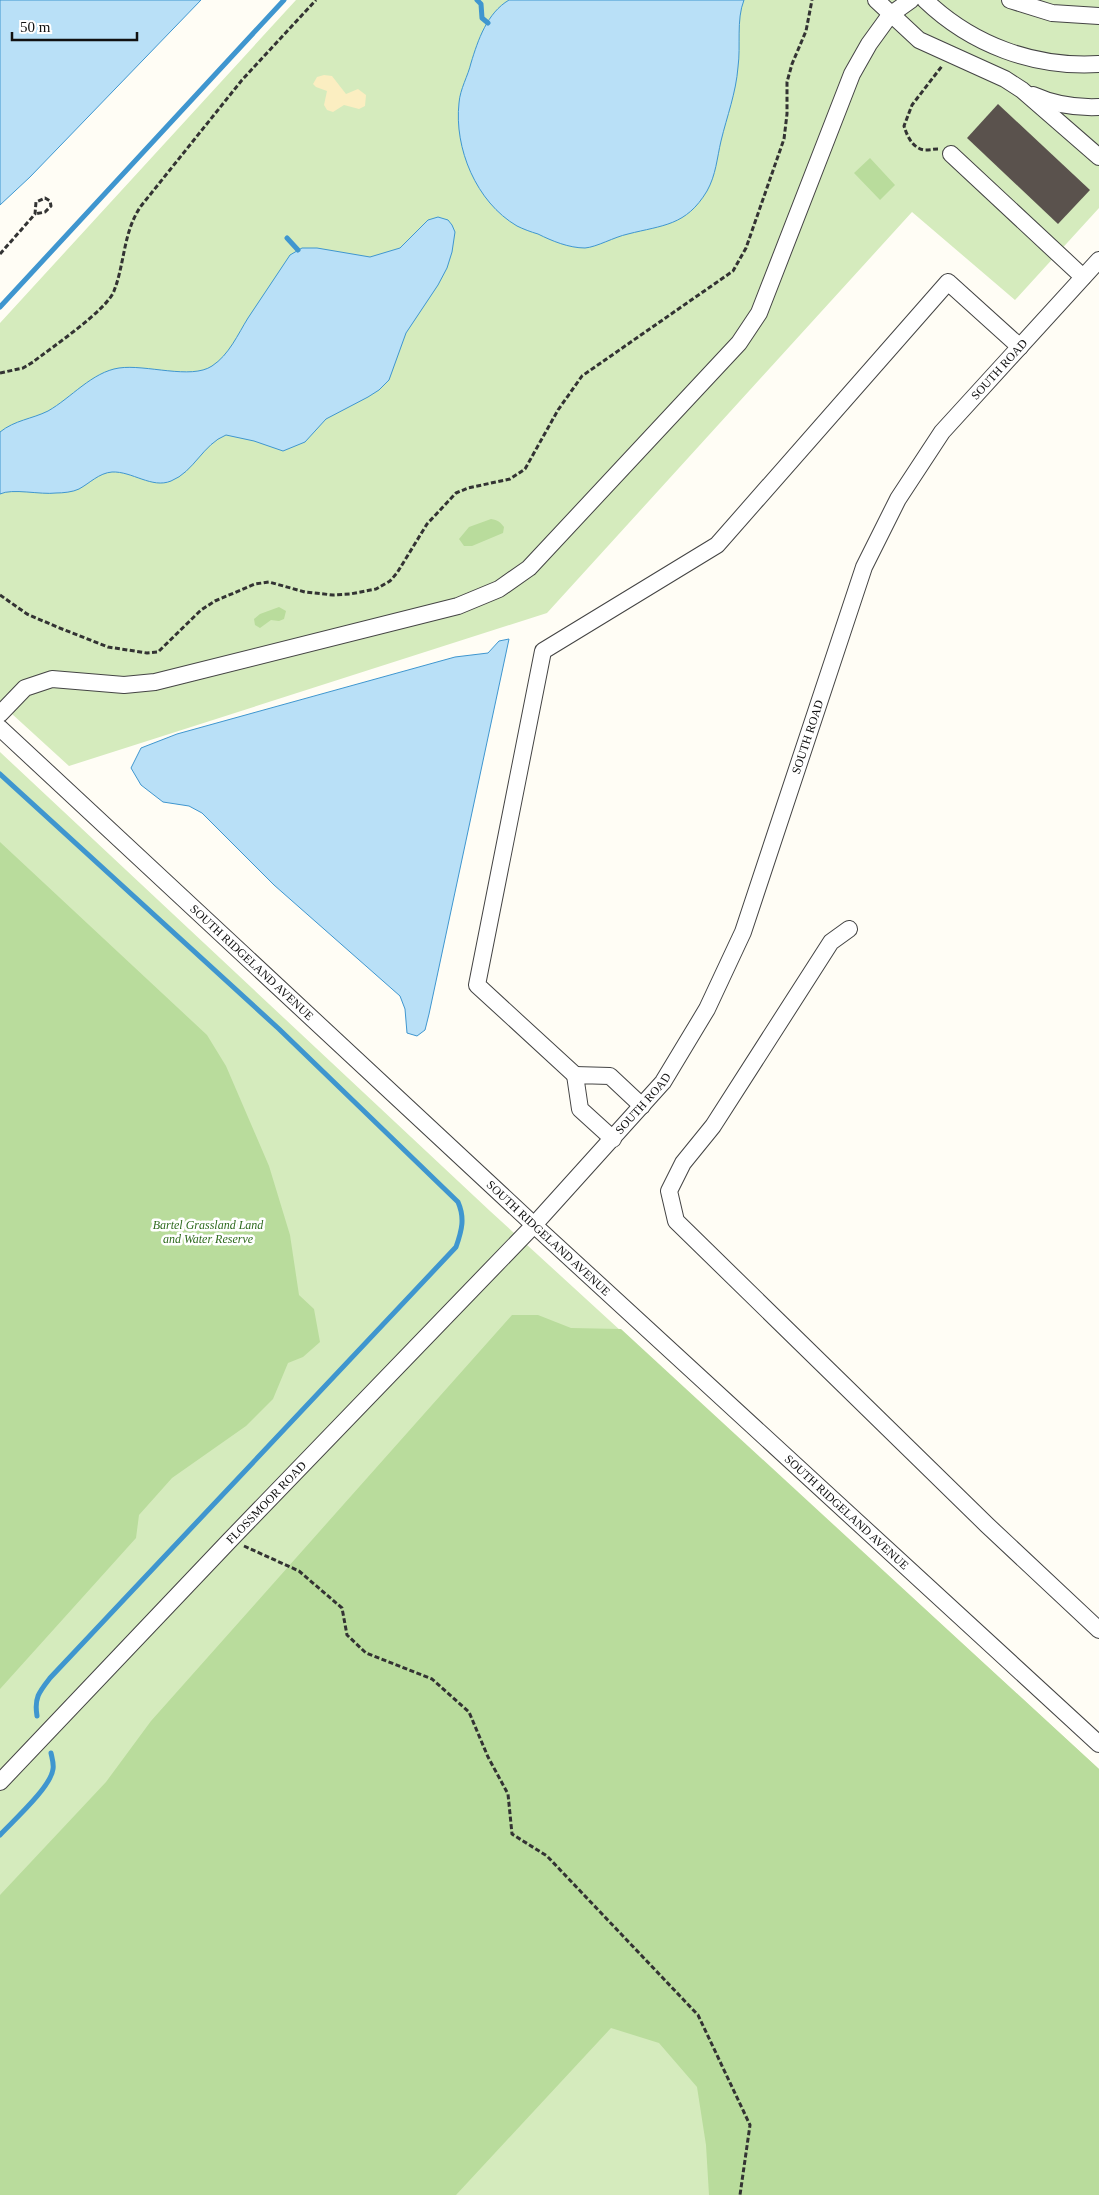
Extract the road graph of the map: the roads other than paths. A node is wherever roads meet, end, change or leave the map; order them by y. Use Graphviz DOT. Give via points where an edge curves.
graph roads {
  1 [pos="903,0"];
  2 [pos="911,0"];
  3 [pos="926,0"];
  4 [pos="1010,0"];
  5 [pos="877,1"];
  6 [pos="890,15"];
  7 [pos="1099,16"];
  8 [pos="1099,64"];
  9 [pos="1022,90"];
  10 [pos="1099,107"];
  11 [pos="951,154"];
  12 [pos="1099,157"];
  13 [pos="1099,260"];
  14 [pos="1083,278"];
  15 [pos="1020,347"];
  16 [pos="0,714"];
  17 [pos="0,728"];
  18 [pos="849,929"];
  19 [pos="575,1075"];
  20 [pos="642,1106"];
  21 [pos="613,1138"];
  22 [pos="534,1225"];
  23 [pos="1099,1630"];
  24 [pos="1099,1744"];
  25 [pos="0,1782"];
  1 -- 6 [label="street"];
  2 -- 6 [label="street"];
  3 -- 8 [label="street" via="954,25 996,47 1047,62"];
  4 -- 7 [label="street" via="1052,13"];
  5 -- 6 [label="street"];
  6 -- 9 [label="street" via="919,40"];
  6 -- 16 [label="street" via="852,74 759,313 739,343 529,568 499,589 458,606 155,682 124,685 52,679 25,688"];
  9 -- 10 [label="street" via="1046,101 1078,108"];
  9 -- 12 [label="street"];
  11 -- 14 [label="street"];
  13 -- 14 [label="street, SOUTH ROAD"];
  14 -- 15 [label="street, SOUTH ROAD"];
  15 -- 19 [label="street" via="948,282 717,545 543,652 477,986"];
  15 -- 20 [label="street, SOUTH ROAD" via="942,432 893,507 864,567 743,932 707,1010 663,1082"];
  17 -- 22 [label="street, SOUTH RIDGELAND AVENUE"];
  18 -- 23 [label="street" via="831,942 713,1126 683,1163 669,1191 676,1221 965,1504"];
  19 -- 20 [label="street" via="610,1076"];
  19 -- 21 [label="street" via="580,1109"];
  20 -- 21 [label="street, SOUTH ROAD"];
  21 -- 22 [label="street, SOUTH ROAD"];
  22 -- 24 [label="street, SOUTH RIDGELAND AVENUE"];
  22 -- 25 [label="street, FLOSSMOOR ROAD"];
}
